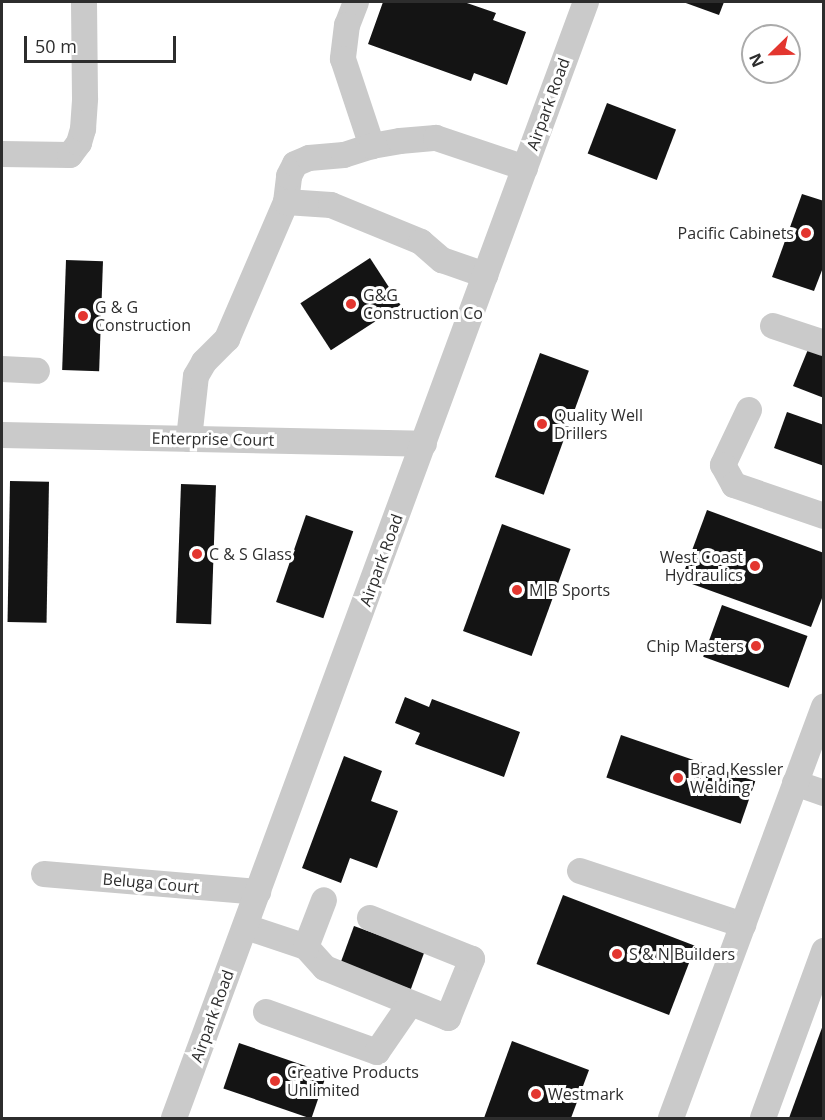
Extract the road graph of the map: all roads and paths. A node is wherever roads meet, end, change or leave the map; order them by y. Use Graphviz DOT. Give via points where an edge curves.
graph roads {
  1 [pos="84,2"];
  2 [pos="356,2"];
  3 [pos="586,2"];
  4 [pos="372,146"];
  5 [pos="2,154"];
  6 [pos="525,168"];
  7 [pos="286,202"];
  8 [pos="486,275"];
  9 [pos="773,326"];
  10 [pos="824,343"];
  11 [pos="2,369"];
  12 [pos="37,371"];
  13 [pos="749,410"];
  14 [pos="2,435"];
  15 [pos="189,439"];
  16 [pos="424,444"];
  17 [pos="824,516"];
  18 [pos="824,707"];
  19 [pos="795,783"];
  20 [pos="824,793"];
  21 [pos="580,871"];
  22 [pos="44,874"];
  23 [pos="258,892"];
  24 [pos="324,900"];
  25 [pos="370,918"];
  26 [pos="743,925"];
  27 [pos="246,927"];
  28 [pos="306,947"];
  29 [pos="824,951"];
  30 [pos="410,1004"];
  31 [pos="267,1012"];
  32 [pos="174,1119"];
  33 [pos="671,1119"];
  34 [pos="763,1119"];
  1 -- 5 [label="street" via="85,98 79,143 70,155"];
  2 -- 4 [label="street" via="347,25 343,58"];
  3 -- 6 [label="street, Airpark Road"];
  4 -- 6 [label="street" via="436,138"];
  4 -- 7 [label="street" via="295,164 289,176"];
  6 -- 8 [label="street, Airpark Road"];
  7 -- 8 [label="street" via="331,204 421,242 442,260"];
  7 -- 15 [label="street" via="228,339 204,362 196,376"];
  8 -- 16 [label="street, Airpark Road"];
  9 -- 10 [label="street"];
  11 -- 12 [label="street"];
  13 -- 17 [label="street" via="723,465 734,485"];
  14 -- 15 [label="street, Enterprise Court"];
  15 -- 16 [label="street, Enterprise Court"];
  16 -- 23 [label="street, Airpark Road"];
  18 -- 19 [label="street"];
  19 -- 20 [label="street"];
  19 -- 26 [label="street"];
  21 -- 26 [label="street"];
  22 -- 23 [label="street, Beluga Court"];
  23 -- 27 [label="street, Airpark Road"];
  24 -- 28 [label="street"];
  25 -- 30 [label="street" via="472,959 448,1018"];
  26 -- 33 [label="street"];
  27 -- 28 [label="street"];
  27 -- 32 [label="street, Airpark Road"];
  28 -- 30 [label="street" via="325,968"];
  29 -- 34 [label="street"];
  30 -- 31 [label="street" via="377,1053"];
}
